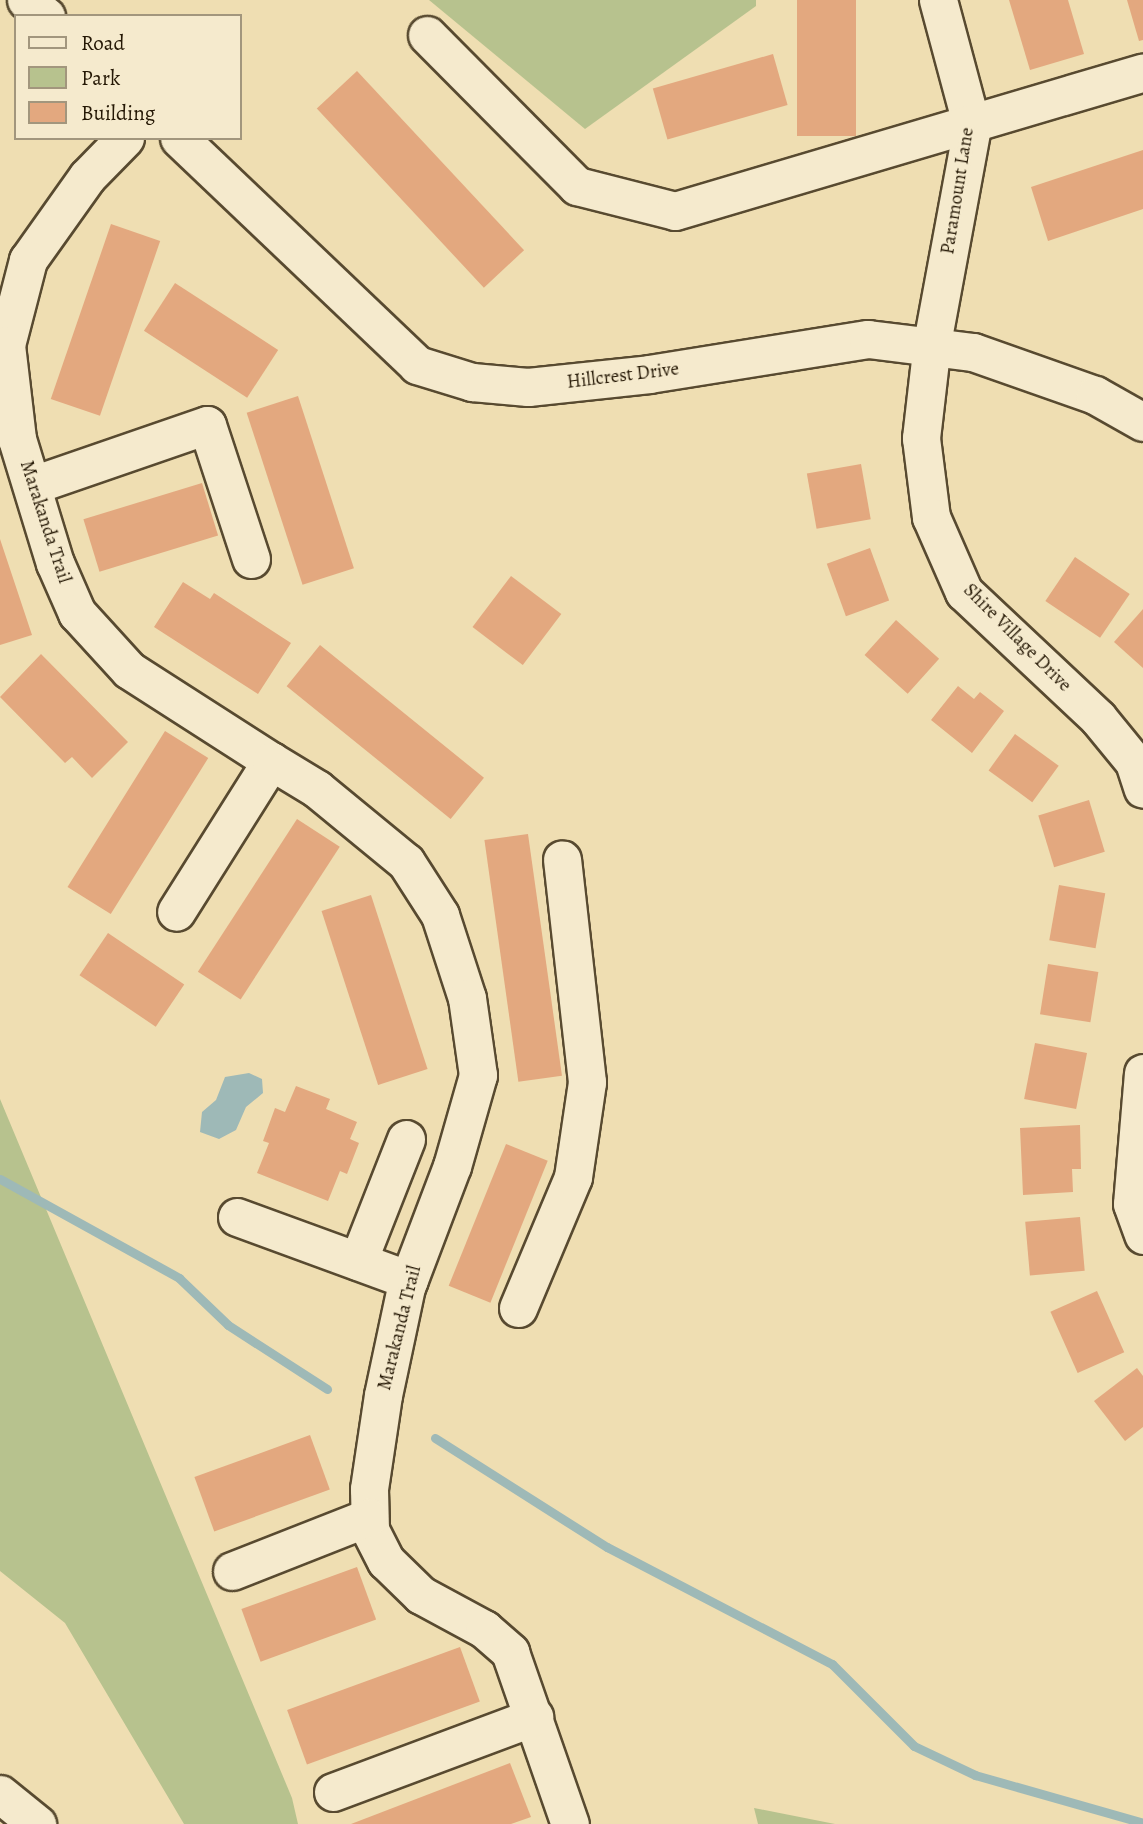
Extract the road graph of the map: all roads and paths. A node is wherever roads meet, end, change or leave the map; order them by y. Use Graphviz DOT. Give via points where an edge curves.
graph roads {
  1 [pos="26,0"];
  2 [pos="938,0"];
  3 [pos="44,14"];
  4 [pos="427,35"];
  5 [pos="1143,72"];
  6 [pos="972,127"];
  7 [pos="123,140"];
  8 [pos="181,140"];
  9 [pos="932,344"];
  10 [pos="1143,422"];
  11 [pos="33,485"];
  12 [pos="251,559"];
  13 [pos="271,761"];
  14 [pos="1140,768"];
  15 [pos="562,859"];
  16 [pos="176,912"];
  17 [pos="1143,1073"];
  18 [pos="406,1139"];
  19 [pos="237,1217"];
  20 [pos="1143,1235"];
  21 [pos="358,1261"];
  22 [pos="409,1280"];
  23 [pos="518,1307"];
  24 [pos="369,1517"];
  25 [pos="232,1571"];
  26 [pos="534,1717"];
  27 [pos="333,1792"];
  28 [pos="0,1794"];
  29 [pos="37,1824"];
  30 [pos="570,1824"];
  1 -- 3 [label="street"];
  2 -- 6 [label="street, Paramount Lane"];
  4 -- 6 [label="street" via="577,186 675,211"];
  5 -- 6 [label="street"];
  6 -- 9 [label="street, Paramount Lane"];
  7 -- 11 [label="street, Marakanda Trail" via="87,177 29,260 6,345 17,439"];
  8 -- 9 [label="street, Hillcrest Drive" via="417,365 472,382 528,387 649,374 868,339"];
  9 -- 10 [label="street, Hillcrest Drive" via="973,352 1095,395"];
  9 -- 14 [label="street, Shire Village Drive" via="921,438 929,504 964,592 1098,718"];
  11 -- 12 [label="street" via="207,425"];
  11 -- 13 [label="street, Marakanda Trail" via="55,563 77,613 129,670"];
  13 -- 16 [label="street"];
  13 -- 22 [label="street, Marakanda Trail" via="317,789 407,862 440,915 467,998 478,1075 452,1166"];
  15 -- 23 [label="street" via="587,1082 573,1177"];
  17 -- 20 [label="street" via="1132,1204"];
  18 -- 21 [label="street"];
  19 -- 21 [label="street"];
  21 -- 22 [label="street"];
  22 -- 24 [label="street, Marakanda Trail" via="383,1395"];
  24 -- 25 [label="street"];
  24 -- 26 [label="street, Marakanda Trail" via="370,1530 386,1561 421,1595 484,1629 510,1652"];
  26 -- 27 [label="street"];
  26 -- 30 [label="street, Marakanda Trail"];
  28 -- 29 [label="street"];
}
